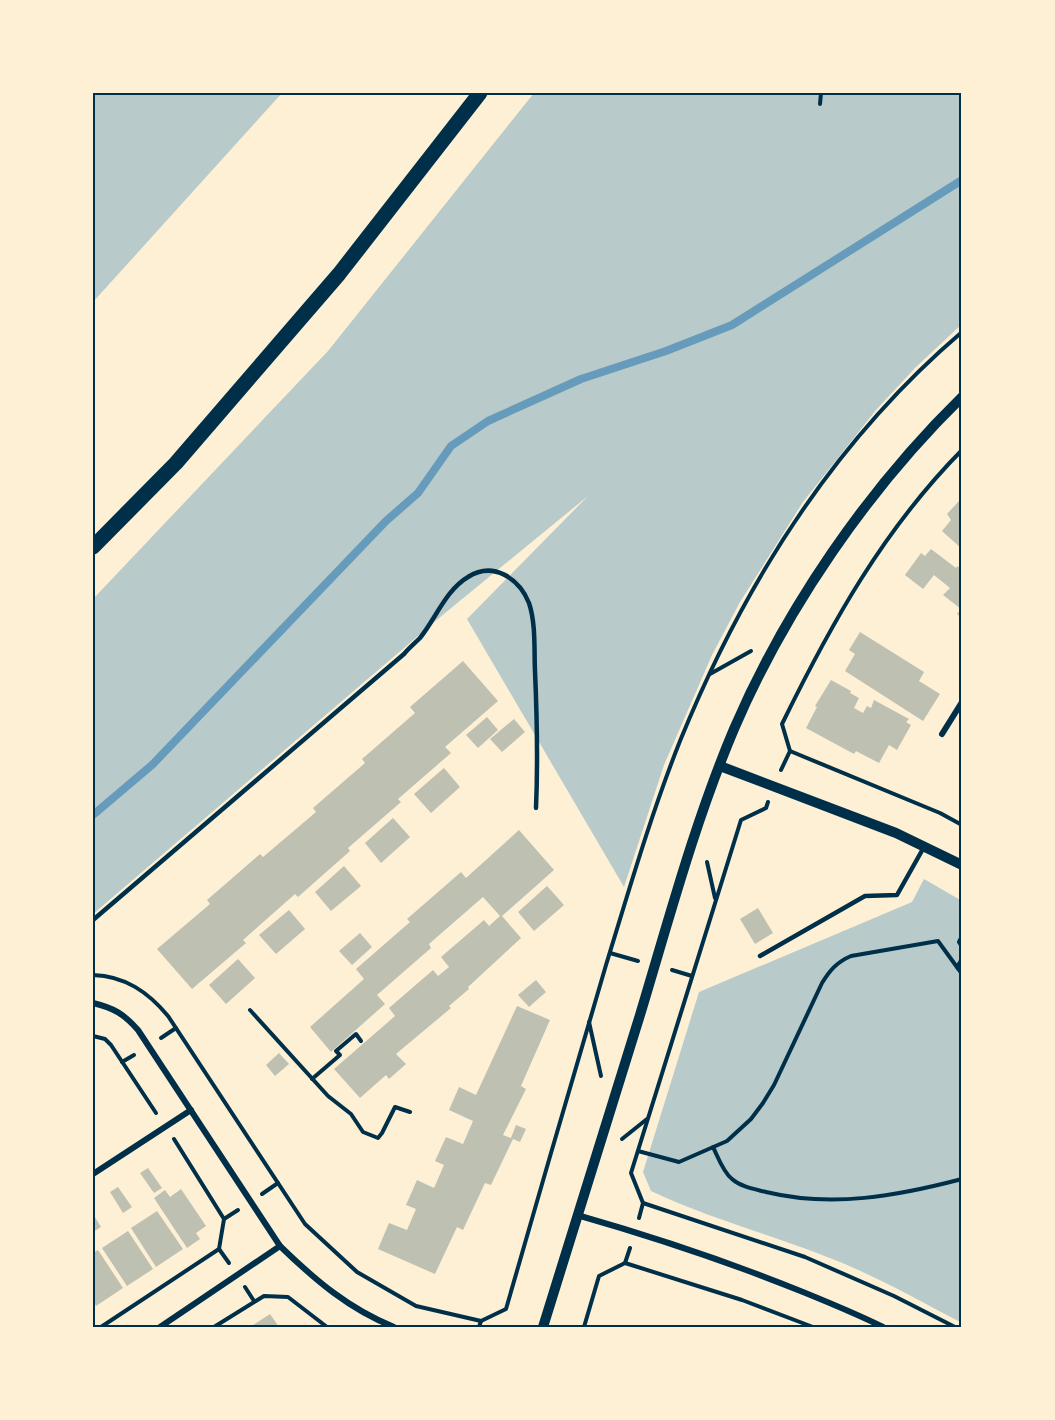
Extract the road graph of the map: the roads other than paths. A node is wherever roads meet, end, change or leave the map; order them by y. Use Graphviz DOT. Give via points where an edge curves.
graph roads {
  1 [pos="480,93"];
  2 [pos="962,397"];
  3 [pos="93,547"];
  4 [pos="962,702"];
  5 [pos="942,734"];
  6 [pos="720,766"];
  7 [pos="536,808"];
  8 [pos="924,847"];
  9 [pos="962,865"];
  10 [pos="93,920"];
  11 [pos="760,956"];
  12 [pos="93,1003"];
  13 [pos="191,1110"];
  14 [pos="93,1174"];
  15 [pos="577,1215"];
  16 [pos="280,1246"];
  17 [pos="160,1327"];
  18 [pos="394,1327"];
  19 [pos="543,1327"];
  20 [pos="883,1327"];
  1 -- 3 [label="main road" via="339,274 176,463"];
  2 -- 6 [label="street" via="861,514 801,602 758,679"];
  4 -- 5 [label="street"];
  6 -- 8 [label="street"];
  6 -- 15 [label="street"];
  7 -- 10 [label="lane" via="538,759 530,606 516,581 506,574 485,570 455,587 420,638 404,654"];
  8 -- 9 [label="street"];
  8 -- 11 [label="lane" via="897,895 865,896"];
  12 -- 13 [label="street" via="107,1006 131,1022"];
  13 -- 14 [label="street"];
  13 -- 16 [label="street"];
  15 -- 19 [label="street"];
  15 -- 20 [label="street" via="764,1276"];
  16 -- 17 [label="street"];
  16 -- 18 [label="street" via="346,1303"];
}
